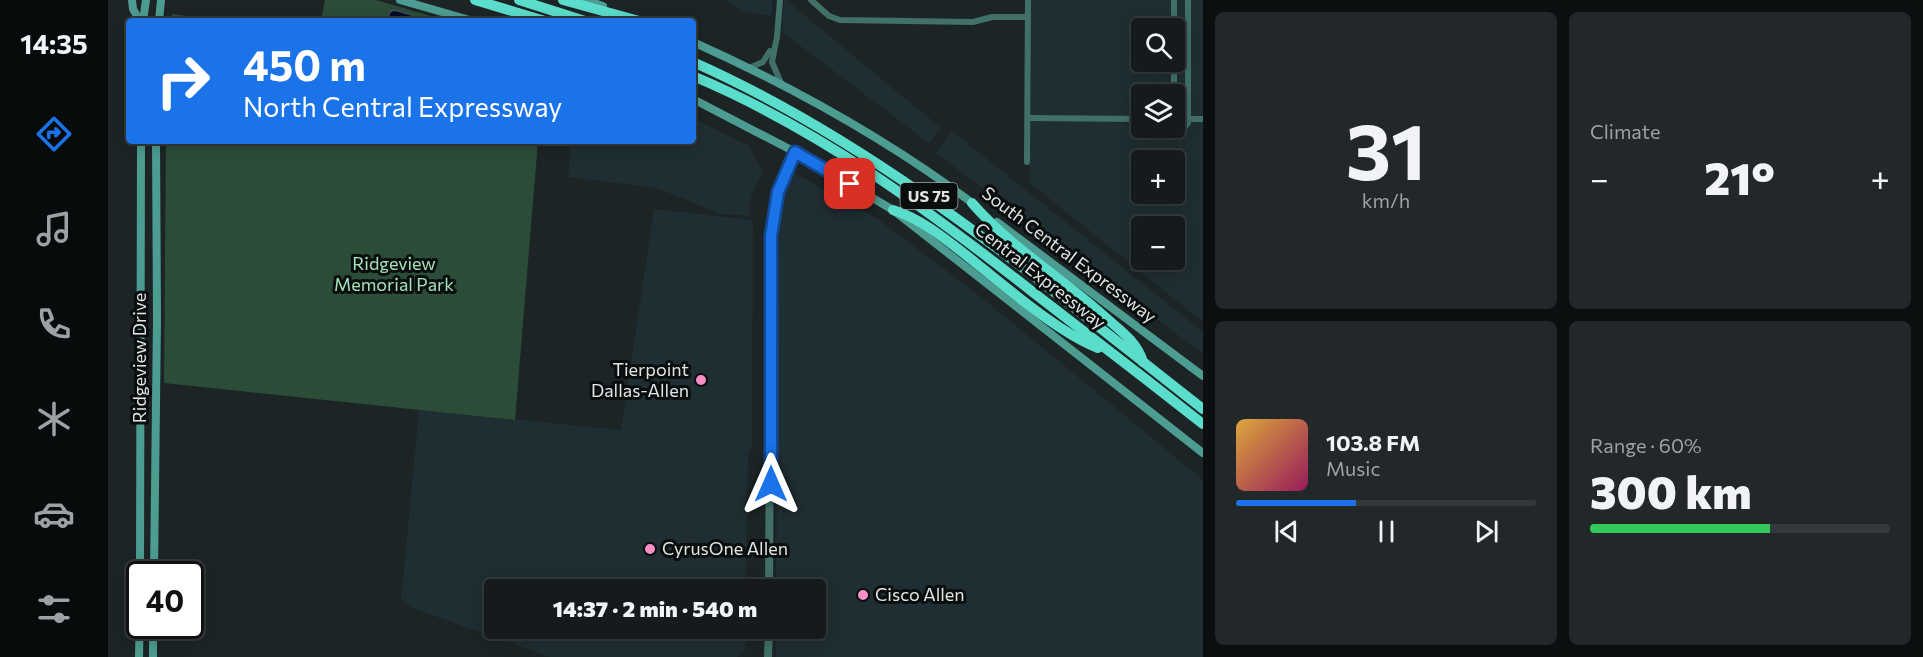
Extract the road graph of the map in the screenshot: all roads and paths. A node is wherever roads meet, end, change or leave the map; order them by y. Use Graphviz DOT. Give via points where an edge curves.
graph roads {
  1 [pos="132,0"];
  2 [pos="475,0"];
  3 [pos="519,0"];
  4 [pos="563,0"];
  5 [pos="585,0"];
  6 [pos="780,0"];
  7 [pos="810,0"];
  8 [pos="1028,0"];
  9 [pos="1174,0"];
  10 [pos="1188,0"];
  11 [pos="162,1"];
  12 [pos="405,1"];
  13 [pos="145,3"];
  14 [pos="1028,17"];
  15 [pos="140,18"];
  16 [pos="142,18"];
  17 [pos="159,18"];
  18 [pos="463,18"];
  19 [pos="532,18"];
  20 [pos="576,18"];
  21 [pos="630,18"];
  22 [pos="633,18"];
  23 [pos="1174,18"];
  24 [pos="777,30"];
  25 [pos="696,43"];
  26 [pos="696,63"];
  27 [pos="749,68"];
  28 [pos="696,77"];
  29 [pos="781,83"];
  30 [pos="696,101"];
  31 [pos="1028,118"];
  32 [pos="1131,119"];
  33 [pos="1188,119"];
  34 [pos="1203,119"];
  35 [pos="1185,129"];
  36 [pos="141,144"];
  37 [pos="156,144"];
  38 [pos="795,152"];
  39 [pos="1027,162"];
  40 [pos="972,203"];
  41 [pos="892,210"];
  42 [pos="1116,356"];
  43 [pos="1143,362"];
  44 [pos="1203,376"];
  45 [pos="142,394"];
  46 [pos="156,394"];
  47 [pos="1203,409"];
  48 [pos="1203,424"];
  49 [pos="1203,453"];
  50 [pos="140,561"];
  51 [pos="154,561"];
  52 [pos="769,579"];
  53 [pos="139,639"];
  54 [pos="153,639"];
  55 [pos="769,639"];
  56 [pos="139,657"];
  57 [pos="153,657"];
  58 [pos="768,657"];
  1 -- 15 [label="main road"];
  2 -- 19 [label="highway"];
  3 -- 20 [label="highway"];
  4 -- 21 [label="highway"];
  5 -- 22 [label="main road"];
  6 -- 24 [label="street"];
  7 -- 14 [label="street" via="840,20 973,21"];
  8 -- 14 [label="street"];
  9 -- 23 [label="street"];
  10 -- 33 [label="street"];
  11 -- 17 [label="main road"];
  12 -- 18 [label="main road"];
  13 -- 16 [label="main road"];
  14 -- 31 [label="street"];
  24 -- 27 [label="street" via="766,58"];
  24 -- 29 [label="street" via="771,62"];
  25 -- 27 [label="main road, South Central Expressway"];
  26 -- 43 [label="highway, Central Expressway / US 75" via="794,112 888,168 963,221"];
  27 -- 29 [label="main road, South Central Expressway"];
  28 -- 42 [label="highway, Central Expressway / US 75" via="791,124 886,182"];
  29 -- 40 [label="main road, South Central Expressway" via="867,130"];
  30 -- 38 [label="main road"];
  31 -- 32 [label="street"];
  31 -- 39 [label="street"];
  33 -- 34 [label="street"];
  33 -- 35 [label="street"];
  36 -- 45 [label="main road, Ridgeview Drive"];
  37 -- 46 [label="main road, Ridgeview Drive"];
  38 -- 41 [label="main road"];
  38 -- 52 [label="street" via="778,192 771,236"];
  40 -- 43 [label="highway" via="987,221 1138,347"];
  40 -- 44 [label="main road, South Central Expressway"];
  41 -- 42 [label="highway" via="911,215 1069,331"];
  41 -- 49 [label="main road"];
  42 -- 48 [label="highway, Central Expressway / US 75"];
  43 -- 47 [label="highway, Central Expressway / US 75"];
  45 -- 46 [label="main road"];
  45 -- 50 [label="main road, Ridgeview Drive"];
  46 -- 51 [label="main road, Ridgeview Drive"];
  53 -- 56 [label="main road"];
  54 -- 57 [label="main road"];
  55 -- 58 [label="street"];
}
